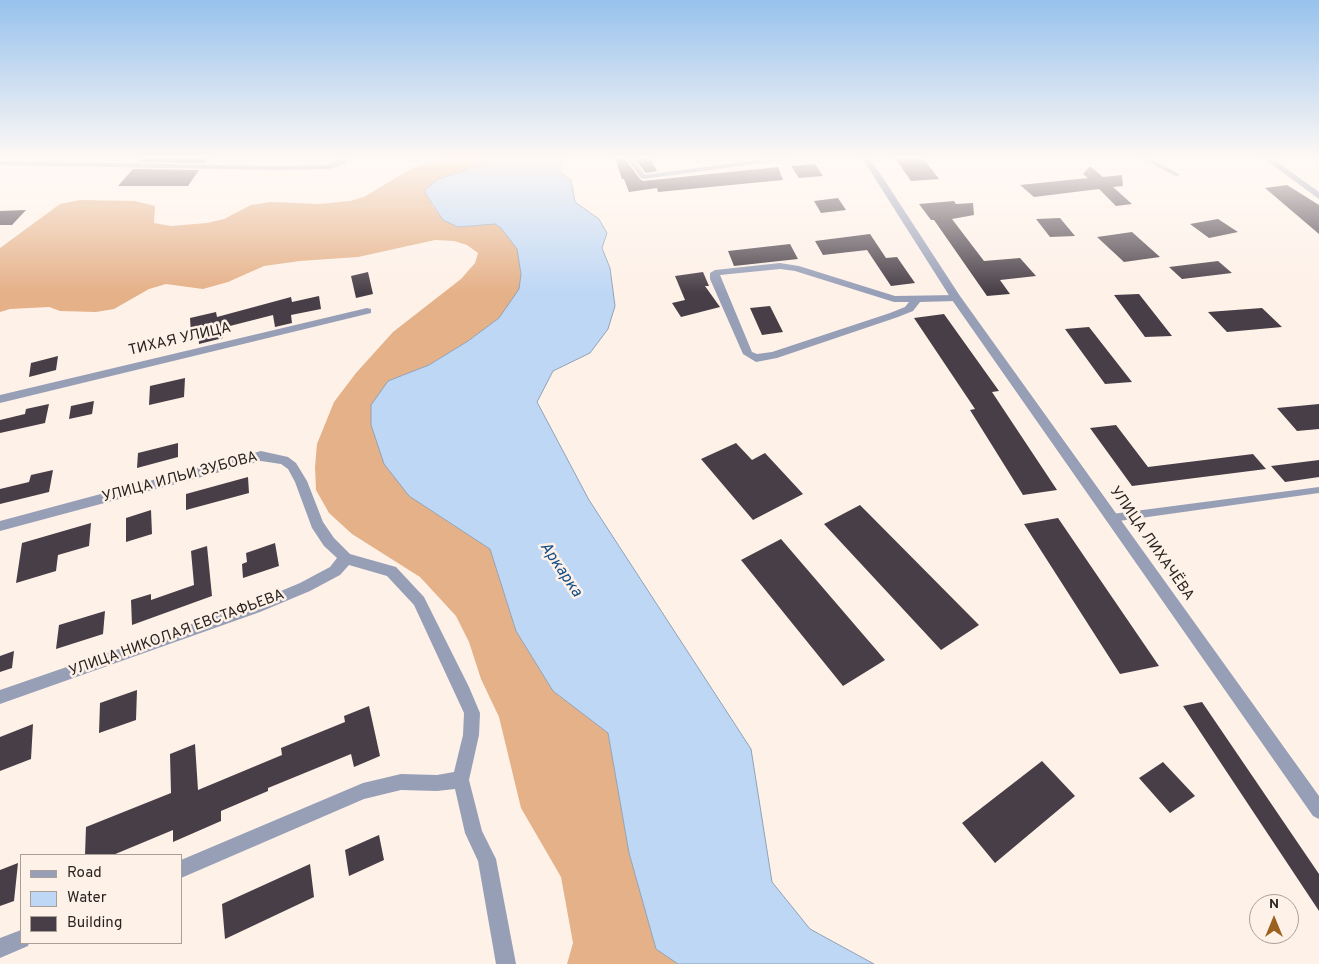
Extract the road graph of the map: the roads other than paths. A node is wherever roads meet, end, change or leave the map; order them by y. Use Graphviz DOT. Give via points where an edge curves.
graph roads {
  1 [pos="895,203"];
  2 [pos="956,298"];
  3 [pos="916,300"];
  4 [pos="367,311"];
  5 [pos="0,399"];
  6 [pos="1319,490"];
  7 [pos="1112,518"];
  8 [pos="0,526"];
  9 [pos="346,558"];
  10 [pos="0,697"];
  11 [pos="461,780"];
  12 [pos="1319,810"];
  13 [pos="182,869"];
  14 [pos="20,939"];
  15 [pos="0,948"];
  16 [pos="506,964"];
  1 -- 2 [label="street, УЛИЦА ЛИХАЧЁВА"];
  2 -- 3 [label="street"];
  2 -- 7 [label="street, УЛИЦА ЛИХАЧЁВА"];
  3 -- 3 [label="street" via="894,298 788,267 715,273 748,354 756,358 894,315 909,309"];
  4 -- 5 [label="street, ТИХАЯ УЛИЦА"];
  6 -- 7 [label="lane"];
  7 -- 12 [label="street, УЛИЦА ЛИХАЧЁВА"];
  8 -- 9 [label="street, УЛИЦА ИЛЬИ ЗУБОВА" via="261,456 284,460 292,466 301,481 316,524"];
  9 -- 10 [label="street, УЛИЦА НИКОЛАЯ ЕВСТАФЬЕВА" via="327,575 255,608"];
  9 -- 11 [label="street, УЛИЦА ИЛЬИ ЗУБОВА" via="391,571 419,602 472,713 472,735"];
  11 -- 13 [label="street" via="401,782 363,792"];
  11 -- 16 [label="street, УЛИЦА ИЛЬИ ЗУБОВА" via="474,833 487,859"];
  14 -- 15 [label="street"];
}
